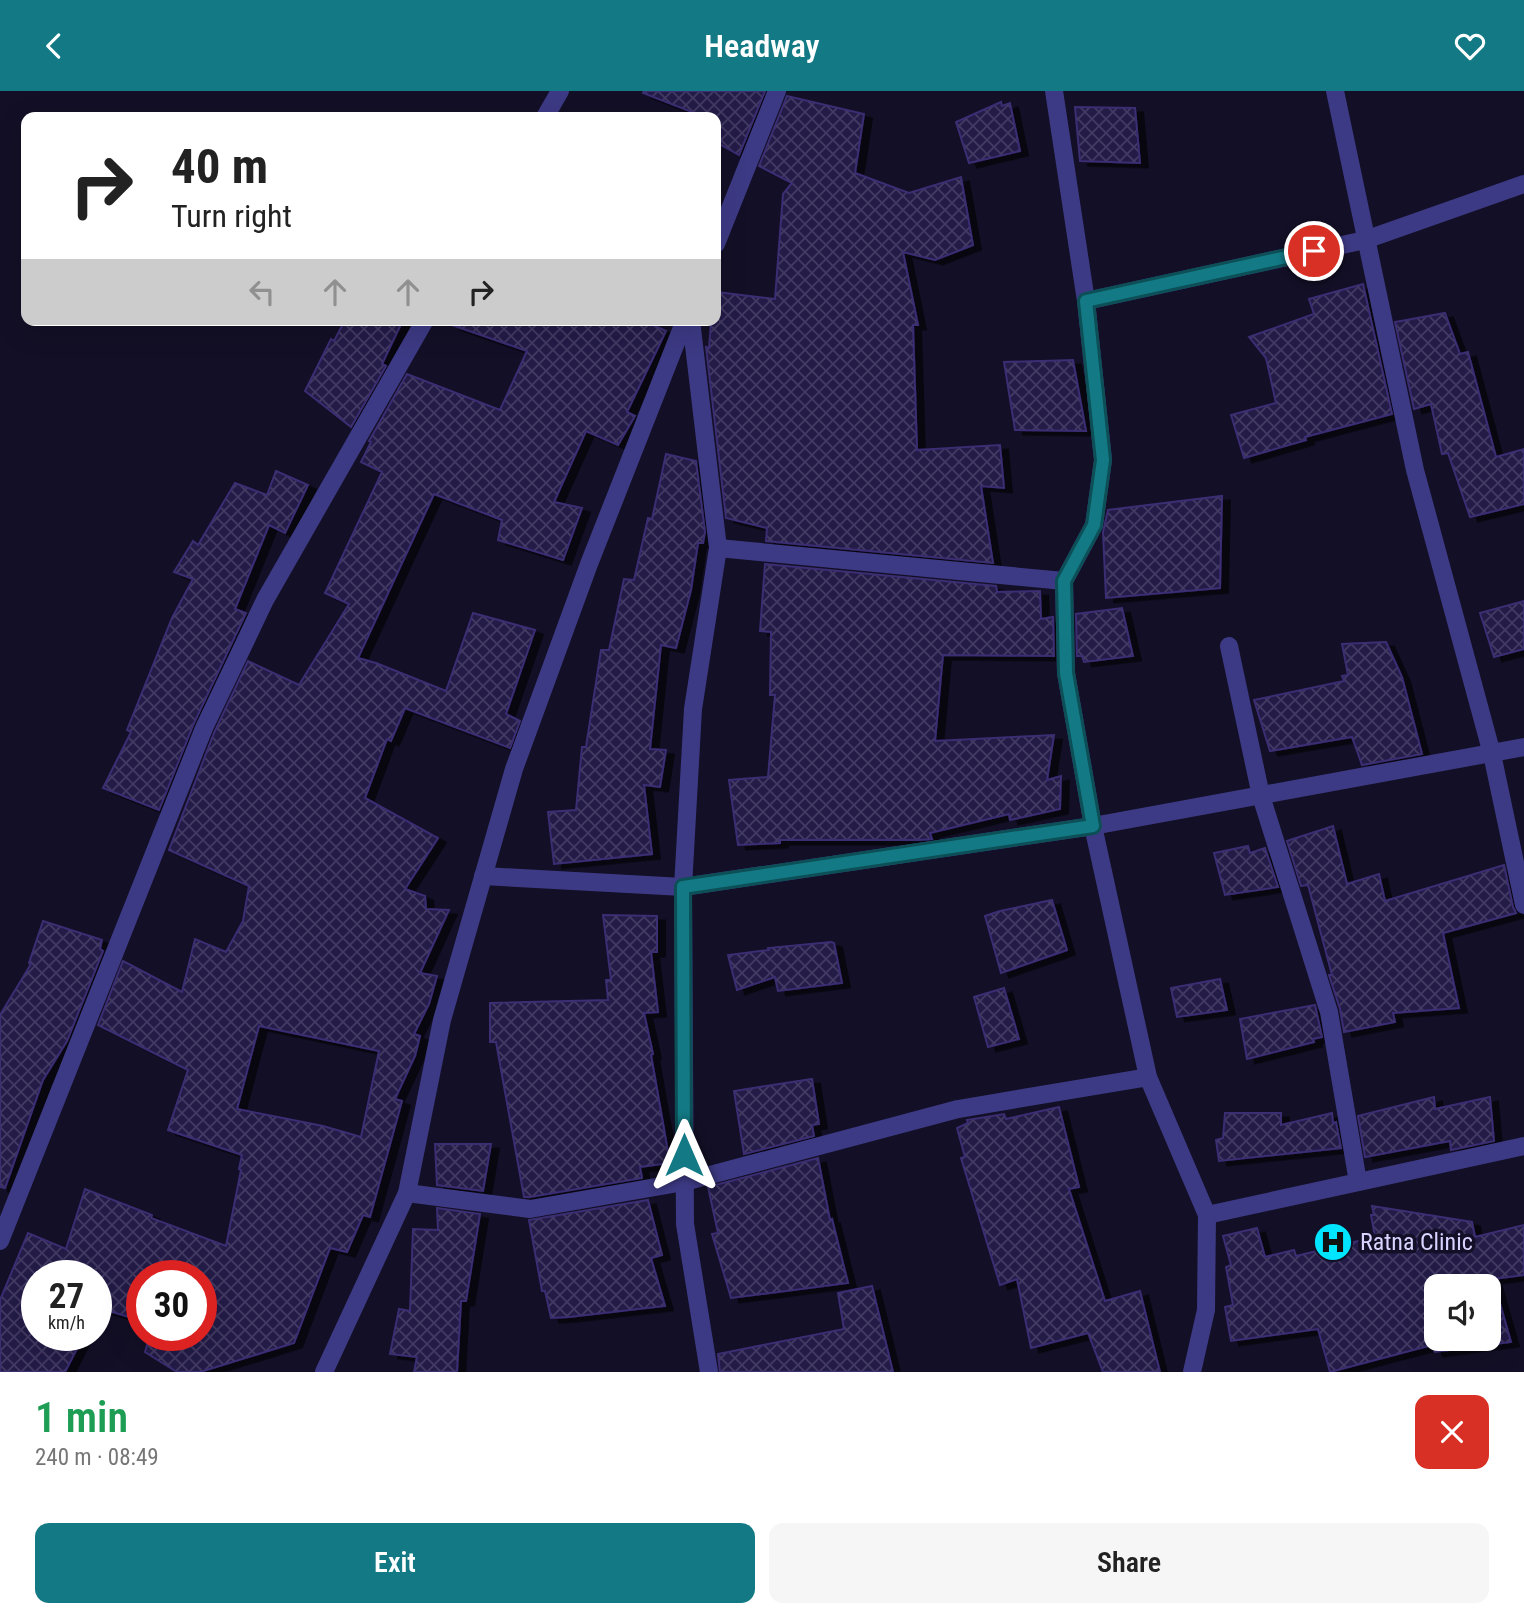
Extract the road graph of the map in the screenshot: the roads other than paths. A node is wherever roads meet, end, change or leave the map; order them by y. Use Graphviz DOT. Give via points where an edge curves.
graph roads {
  1 [pos="560,91"];
  2 [pos="777,91"];
  3 [pos="1054,91"];
  4 [pos="1335,91"];
  5 [pos="548,112"];
  6 [pos="1524,184"];
  7 [pos="721,231"];
  8 [pos="1365,240"];
  9 [pos="1086,301"];
  10 [pos="422,326"];
  11 [pos="683,326"];
  12 [pos="692,326"];
  13 [pos="718,548"];
  14 [pos="1064,581"];
  15 [pos="1229,646"];
  16 [pos="1524,747"];
  17 [pos="1492,754"];
  18 [pos="1261,796"];
  19 [pos="1093,826"];
  20 [pos="483,876"];
  21 [pos="683,887"];
  22 [pos="1524,905"];
  23 [pos="1149,1077"];
  24 [pos="1524,1146"];
  25 [pos="684,1182"];
  26 [pos="1357,1182"];
  27 [pos="407,1193"];
  28 [pos="1207,1215"];
  29 [pos="0,1241"];
  30 [pos="324,1372"];
  31 [pos="709,1372"];
  32 [pos="1192,1372"];
  1 -- 5 [label="street"];
  2 -- 7 [label="street"];
  3 -- 9 [label="street"];
  4 -- 8 [label="street"];
  6 -- 8 [label="street"];
  8 -- 9 [label="street"];
  8 -- 17 [label="street" via="1415,470"];
  9 -- 14 [label="street" via="1103,460 1094,525"];
  10 -- 29 [label="street" via="265,600 204,727"];
  11 -- 20 [label="street" via="514,769"];
  12 -- 13 [label="street"];
  13 -- 14 [label="street"];
  13 -- 21 [label="street" via="693,709"];
  14 -- 19 [label="street" via="1066,673"];
  15 -- 18 [label="street"];
  16 -- 17 [label="street"];
  17 -- 18 [label="street"];
  17 -- 22 [label="street"];
  18 -- 19 [label="street"];
  18 -- 26 [label="street" via="1329,1011"];
  19 -- 21 [label="street"];
  19 -- 23 [label="street"];
  20 -- 21 [label="street"];
  20 -- 27 [label="street" via="442,1020"];
  21 -- 25 [label="street"];
  23 -- 25 [label="street" via="958,1109"];
  23 -- 28 [label="street"];
  24 -- 26 [label="street"];
  25 -- 27 [label="street" via="530,1209"];
  25 -- 31 [label="street" via="685,1224"];
  26 -- 28 [label="street"];
  27 -- 30 [label="street"];
  28 -- 32 [label="street" via="1206,1310"];
}
